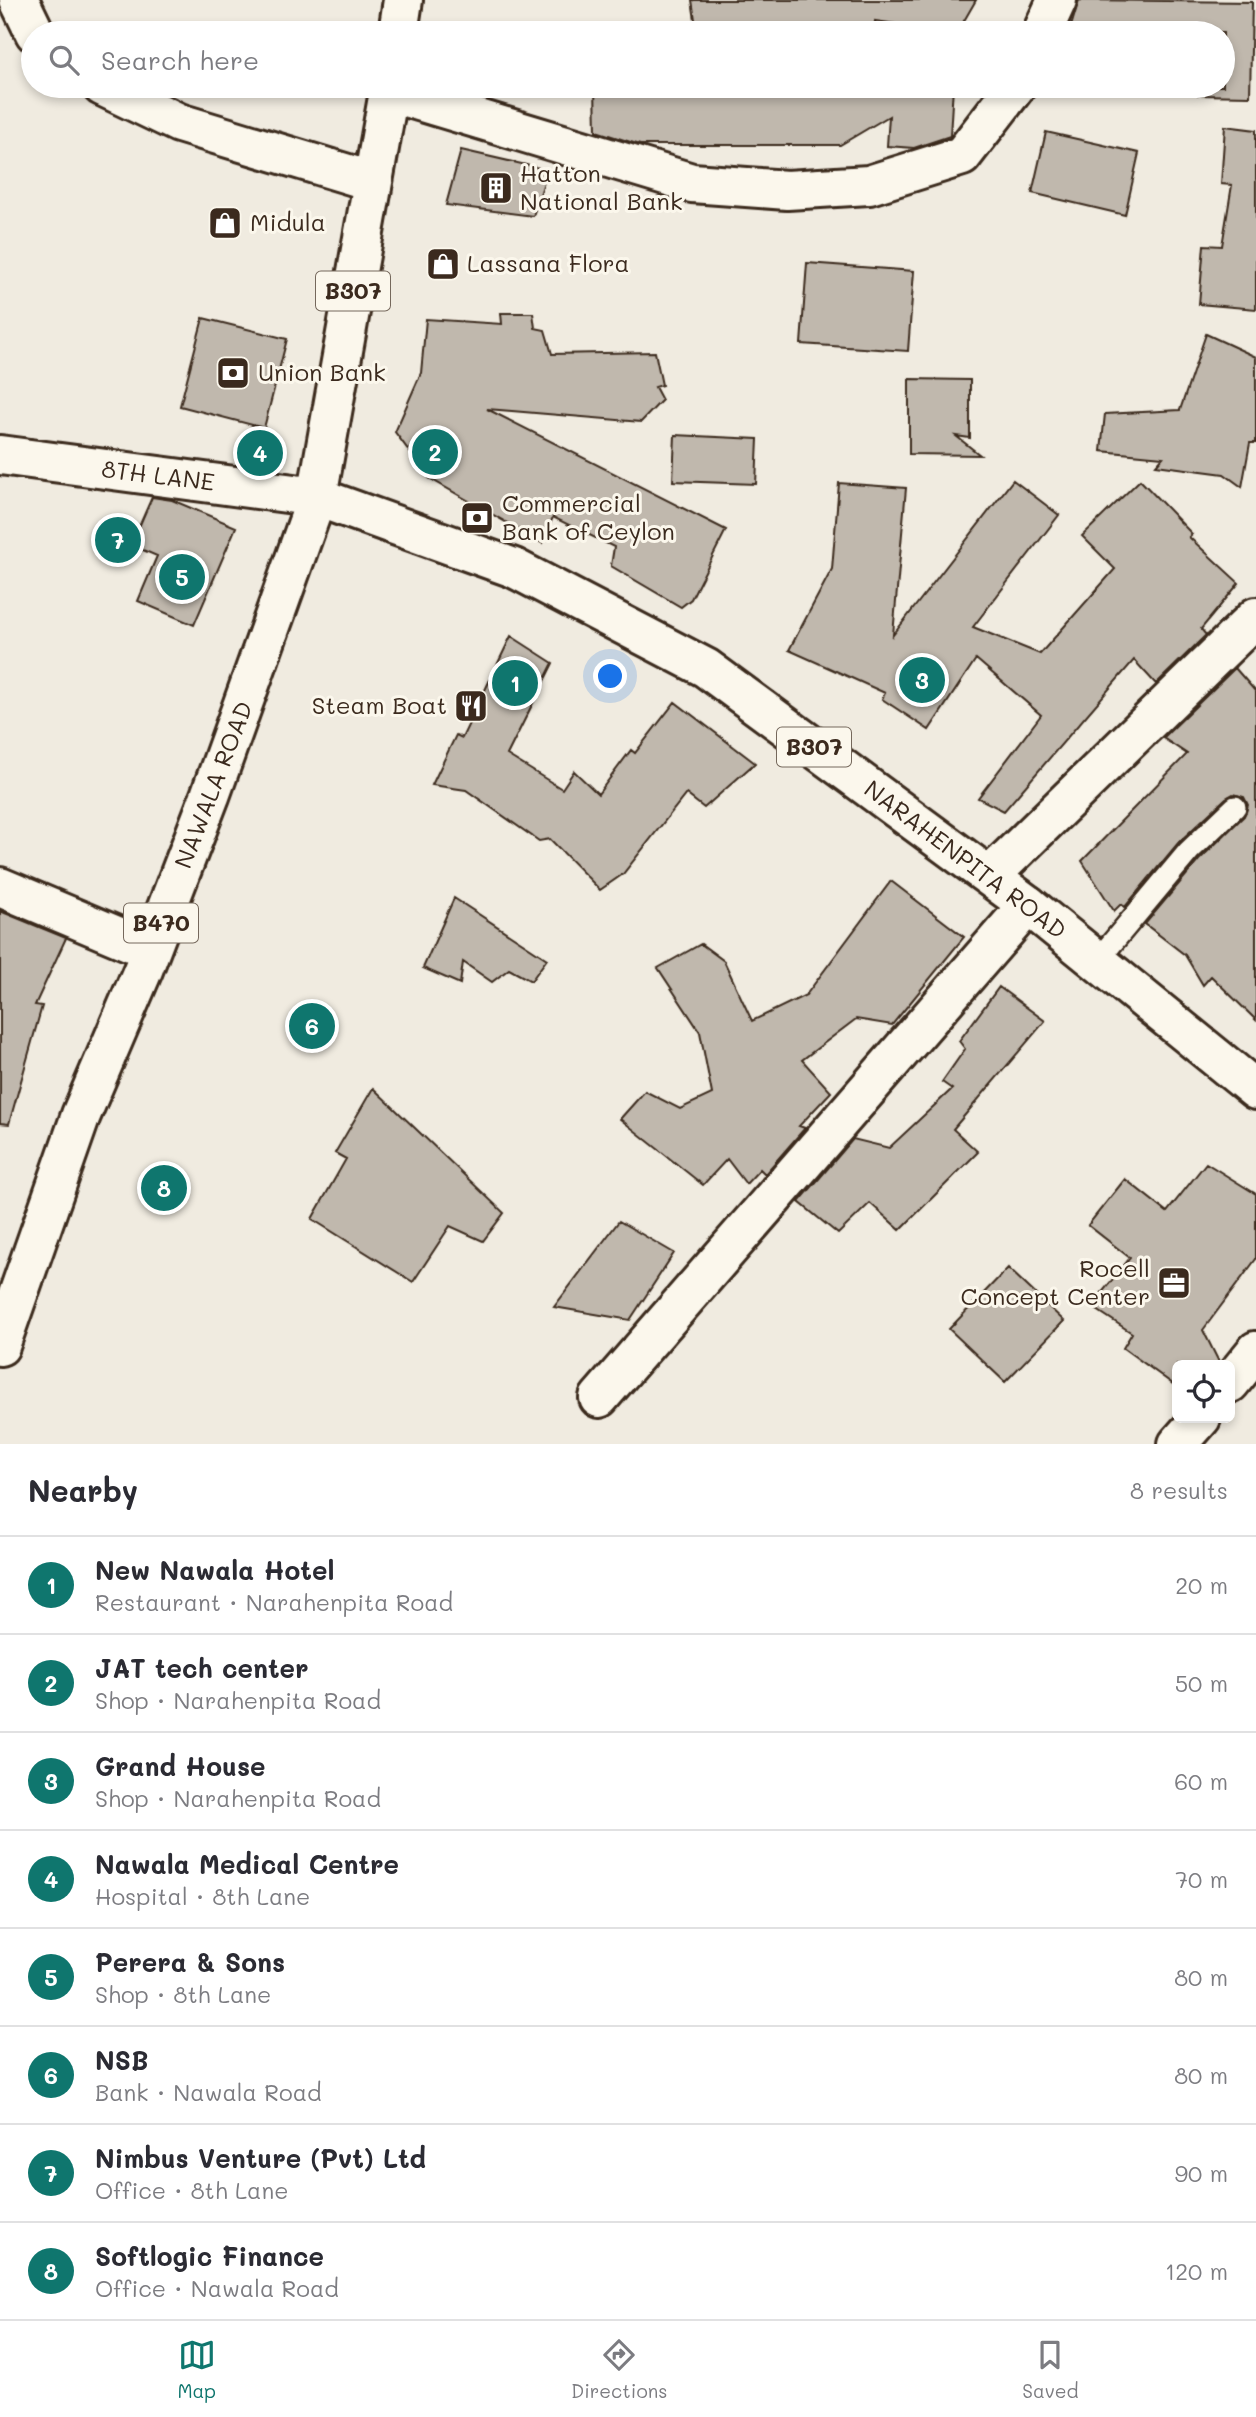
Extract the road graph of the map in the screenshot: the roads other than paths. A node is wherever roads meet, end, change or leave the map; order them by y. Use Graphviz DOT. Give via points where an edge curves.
graph roads {
  1 [pos="19,0"];
  2 [pos="403,0"];
  3 [pos="1057,0"];
  4 [pos="29,21"];
  5 [pos="400,21"];
  6 [pos="1047,21"];
  7 [pos="127,98"];
  8 [pos="387,98"];
  9 [pos="418,98"];
  10 [pos="1007,98"];
  11 [pos="371,181"];
  12 [pos="0,456"];
  13 [pos="317,497"];
  14 [pos="1256,617"];
  15 [pos="1235,807"];
  16 [pos="990,876"];
  17 [pos="0,887"];
  18 [pos="1028,905"];
  19 [pos="150,950"];
  20 [pos="1097,961"];
  21 [pos="1256,1090"];
  22 [pos="8,1301"];
  23 [pos="0,1346"];
  24 [pos="1256,1352"];
  25 [pos="1235,1377"];
  26 [pos="599,1398"];
  27 [pos="1197,1423"];
  28 [pos="1178,1444"];
  1 -- 4 [label="street"];
  2 -- 5 [label="street"];
  3 -- 6 [label="street"];
  7 -- 11 [label="street" via="179,123"];
  8 -- 11 [label="street, B307"];
  9 -- 10 [label="street" via="692,183 787,190 869,185 962,156"];
  11 -- 13 [label="street, B307"];
  12 -- 13 [label="street, 8TH LANE"];
  13 -- 16 [label="street, NARAHENPITA ROAD / B307" via="514,568 706,668"];
  13 -- 19 [label="street, NAWALA ROAD / B470"];
  14 -- 16 [label="street"];
  15 -- 20 [label="lane" via="1189,851"];
  16 -- 18 [label="street, NARAHENPITA ROAD / B307"];
  17 -- 19 [label="street"];
  18 -- 20 [label="street, NARAHENPITA ROAD / B307"];
  18 -- 26 [label="street"];
  19 -- 22 [label="street, NAWALA ROAD / B470"];
  20 -- 21 [label="street, NARAHENPITA ROAD / B307"];
  22 -- 23 [label="street, NAWALA ROAD / B470"];
  24 -- 25 [label="street"];
  27 -- 28 [label="street"];
}
